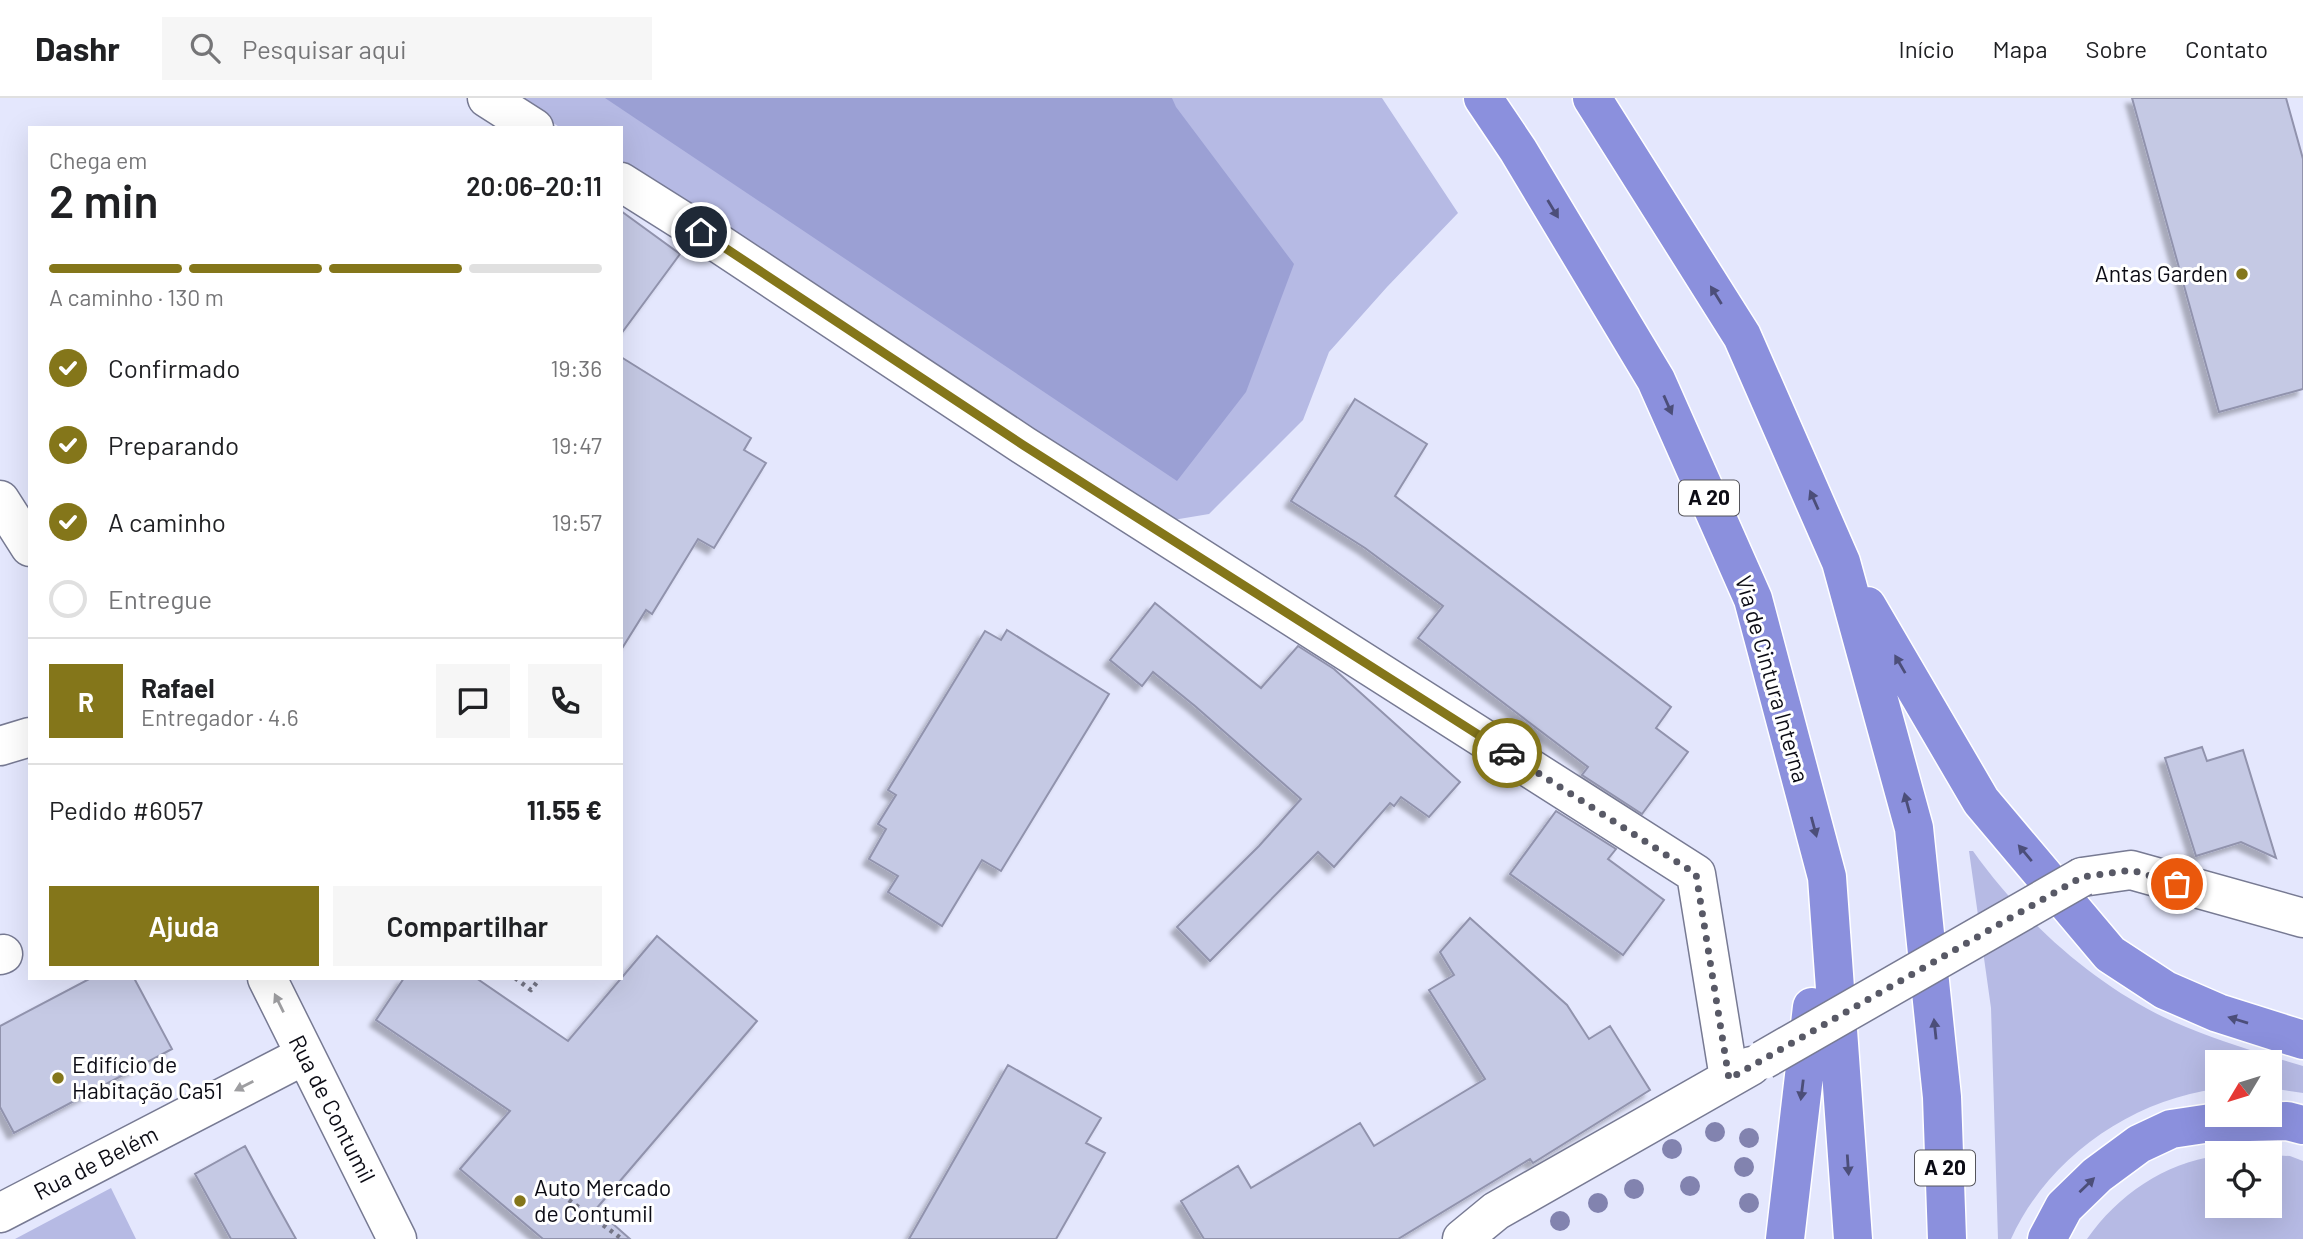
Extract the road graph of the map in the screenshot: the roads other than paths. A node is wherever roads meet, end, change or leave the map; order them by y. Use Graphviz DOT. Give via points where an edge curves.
graph roads {
  1 [pos="487,98"];
  2 [pos="1483,98"];
  3 [pos="1592,98"];
  4 [pos="531,126"];
  5 [pos="623,184"];
  6 [pos="0,500"];
  7 [pos="28,544"];
  8 [pos="1841,562"];
  9 [pos="28,738"];
  10 [pos="0,746"];
  11 [pos="1827,877"];
  12 [pos="2303,918"];
  13 [pos="268,980"];
  14 [pos="2303,1040"];
  15 [pos="305,1055"];
  16 [pos="1729,1079"];
  17 [pos="2303,1125"];
  18 [pos="0,1213"];
  19 [pos="397,1239"];
  20 [pos="1462,1239"];
  21 [pos="1785,1239"];
  22 [pos="1853,1239"];
  23 [pos="1947,1239"];
  24 [pos="2047,1239"];
  1 -- 4 [label="street"];
  2 -- 11 [label="highway, Via de Cintura Interna / A 20, one-way" via="1656,380 1673,416 1753,599"];
  8 -- 3 [label="highway, A 20, one-way" via="1742,336"];
  5 -- 16 [label="street" via="1696,874"];
  6 -- 7 [label="street"];
  14 -- 8 [label="highway, one-way" via="2175,995 2110,954 1981,802"];
  23 -- 8 [label="highway, A 20, one-way" via="1942,1097 1914,828"];
  9 -- 10 [label="street"];
  11 -- 21 [label="highway, one-way"];
  11 -- 22 [label="highway, Via de Cintura Interna / A 20, one-way"];
  12 -- 16 [label="street, bridge" via="2131,870 2082,877"];
  15 -- 13 [label="street, Rua de Contumil, one-way"];
  15 -- 18 [label="street, Rua de Belém, one-way"];
  15 -- 19 [label="street, Rua de Contumil"];
  16 -- 20 [label="street" via="1496,1211"];
  24 -- 17 [label="highway, one-way" via="2064,1207 2097,1175 2139,1144 2171,1129 2211,1123 2287,1121"];
}
